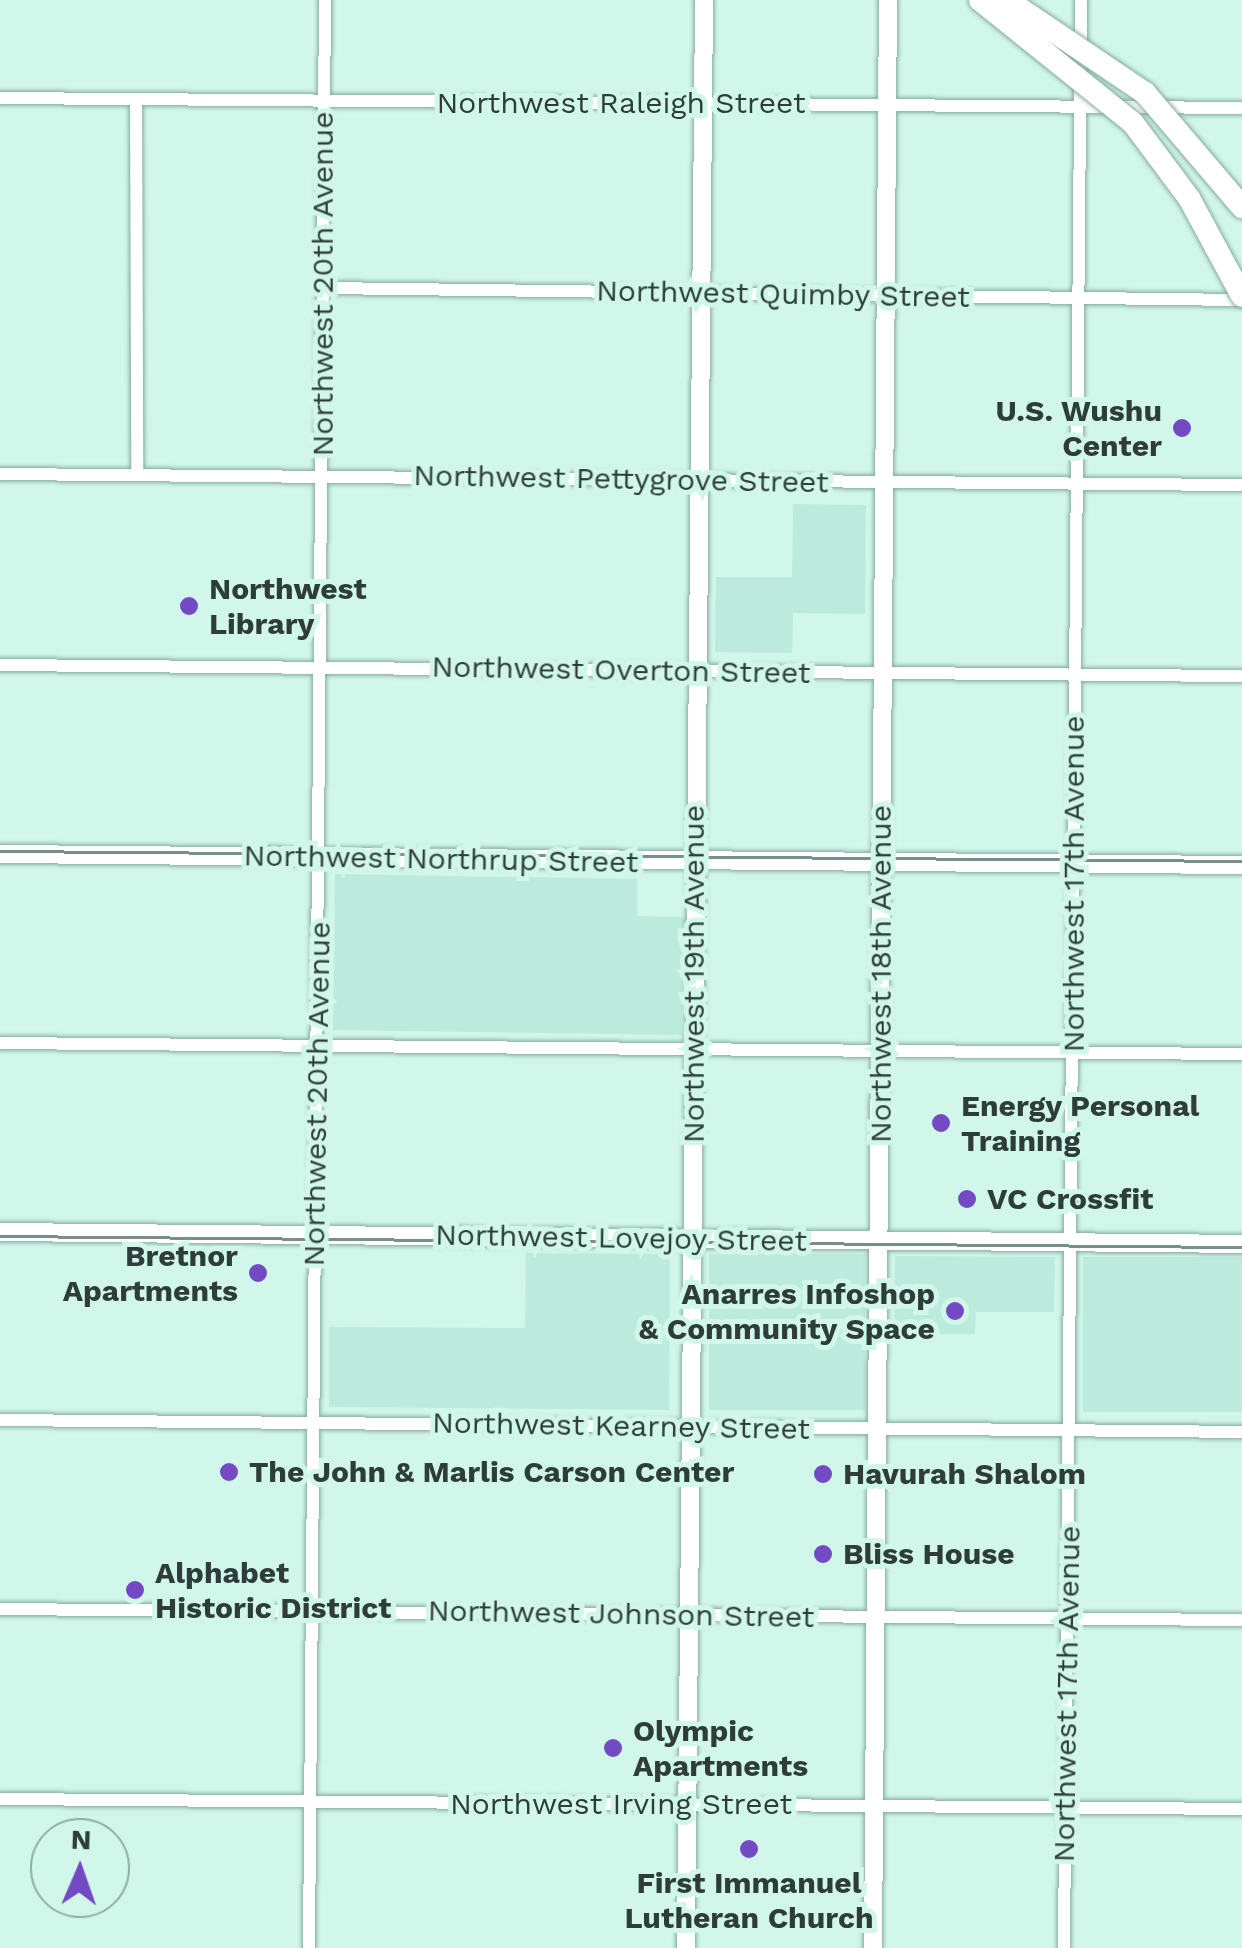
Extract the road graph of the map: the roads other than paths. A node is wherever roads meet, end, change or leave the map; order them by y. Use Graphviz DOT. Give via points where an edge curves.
graph roads {
  1 [pos="326,0"];
  2 [pos="704,0"];
  3 [pos="888,0"];
  4 [pos="980,0"];
  5 [pos="1007,0"];
  6 [pos="1081,0"];
  7 [pos="0,98"];
  8 [pos="136,100"];
  9 [pos="325,102"];
  10 [pos="703,103"];
  11 [pos="888,105"];
  12 [pos="1079,107"];
  13 [pos="1242,108"];
  14 [pos="1242,207"];
  15 [pos="324,288"];
  16 [pos="700,294"];
  17 [pos="886,296"];
  18 [pos="1076,298"];
  19 [pos="1242,298"];
  20 [pos="0,474"];
  21 [pos="136,475"];
  22 [pos="322,476"];
  23 [pos="699,481"];
  24 [pos="883,482"];
  25 [pos="1077,484"];
  26 [pos="1242,485"];
  27 [pos="0,665"];
  28 [pos="319,668"];
  29 [pos="697,670"];
  30 [pos="882,673"];
  31 [pos="1076,674"];
  32 [pos="1242,676"];
  33 [pos="0,854"];
  34 [pos="320,858"];
  35 [pos="694,861"];
  36 [pos="880,863"];
  37 [pos="1074,865"];
  38 [pos="1242,865"];
  39 [pos="0,1044"];
  40 [pos="319,1046"];
  41 [pos="693,1049"];
  42 [pos="880,1051"];
  43 [pos="1073,1053"];
  44 [pos="1242,1054"];
  45 [pos="0,1232"];
  46 [pos="315,1235"];
  47 [pos="692,1239"];
  48 [pos="880,1241"];
  49 [pos="1071,1242"];
  50 [pos="1242,1244"];
  51 [pos="0,1420"];
  52 [pos="314,1423"];
  53 [pos="691,1427"];
  54 [pos="877,1429"];
  55 [pos="1069,1430"];
  56 [pos="1242,1432"];
  57 [pos="0,1609"];
  58 [pos="312,1612"];
  59 [pos="690,1615"];
  60 [pos="876,1617"];
  61 [pos="1068,1618"];
  62 [pos="1242,1620"];
  63 [pos="0,1799"];
  64 [pos="310,1802"];
  65 [pos="688,1805"];
  66 [pos="874,1806"];
  67 [pos="1066,1808"];
  68 [pos="1242,1809"];
  69 [pos="309,1948"];
  70 [pos="686,1948"];
  71 [pos="873,1948"];
  72 [pos="1064,1948"];
  1 -- 9 [label="street, Northwest 20th Avenue"];
  2 -- 10 [label="street, Northwest 19th Avenue"];
  3 -- 11 [label="street, Northwest 18th Avenue"];
  4 -- 19 [label="highway, bridge" via="1133,123 1189,198"];
  5 -- 14 [label="highway, bridge" via="1145,93"];
  6 -- 12 [label="street, Northwest 17th Avenue"];
  7 -- 8 [label="street, Northwest Raleigh Street"];
  8 -- 9 [label="street, Northwest Raleigh Street"];
  8 -- 21 [label="street"];
  9 -- 10 [label="street, Northwest Raleigh Street"];
  9 -- 15 [label="street, Northwest 20th Avenue"];
  10 -- 11 [label="street, Northwest Raleigh Street"];
  10 -- 16 [label="street, Northwest 19th Avenue"];
  11 -- 12 [label="street, Northwest Raleigh Street"];
  11 -- 17 [label="street, Northwest 18th Avenue"];
  12 -- 13 [label="street, Northwest Raleigh Street"];
  12 -- 18 [label="street, Northwest 17th Avenue"];
  15 -- 16 [label="street, Northwest Quimby Street"];
  15 -- 22 [label="street, Northwest 20th Avenue"];
  16 -- 17 [label="street, Northwest Quimby Street"];
  16 -- 23 [label="street, Northwest 19th Avenue"];
  17 -- 18 [label="street, Northwest Quimby Street"];
  17 -- 24 [label="street, Northwest 18th Avenue"];
  18 -- 19 [label="street, Northwest Quimby Street"];
  18 -- 25 [label="street, Northwest 17th Avenue"];
  20 -- 21 [label="street, Northwest Pettygrove Street"];
  21 -- 22 [label="street, Northwest Pettygrove Street"];
  22 -- 23 [label="street, Northwest Pettygrove Street"];
  22 -- 28 [label="street, Northwest 20th Avenue"];
  23 -- 24 [label="street, Northwest Pettygrove Street"];
  23 -- 29 [label="street, Northwest 19th Avenue"];
  24 -- 25 [label="street, Northwest Pettygrove Street"];
  24 -- 30 [label="street, Northwest 18th Avenue"];
  25 -- 26 [label="street, Northwest Pettygrove Street"];
  25 -- 31 [label="street, Northwest 17th Avenue"];
  27 -- 28 [label="street, Northwest Overton Street"];
  28 -- 29 [label="street, Northwest Overton Street"];
  28 -- 34 [label="street, Northwest 20th Avenue"];
  29 -- 30 [label="street, Northwest Overton Street"];
  29 -- 35 [label="street, Northwest 19th Avenue"];
  30 -- 31 [label="street, Northwest Overton Street"];
  30 -- 36 [label="street, Northwest 18th Avenue"];
  31 -- 32 [label="street, Northwest Overton Street"];
  31 -- 37 [label="street, Northwest 17th Avenue"];
  33 -- 34 [label="street, Northwest Northrup Street"];
  34 -- 35 [label="street, Northwest Northrup Street"];
  34 -- 40 [label="street, Northwest 20th Avenue"];
  35 -- 36 [label="street, Northwest Northrup Street"];
  35 -- 41 [label="street, Northwest 19th Avenue"];
  36 -- 37 [label="street, Northwest Northrup Street"];
  36 -- 42 [label="street, Northwest 18th Avenue"];
  37 -- 38 [label="street, Northwest Northrup Street"];
  37 -- 43 [label="street, Northwest 17th Avenue"];
  39 -- 40 [label="street"];
  40 -- 41 [label="street"];
  40 -- 46 [label="street, Northwest 20th Avenue"];
  41 -- 42 [label="street"];
  41 -- 47 [label="street, Northwest 19th Avenue"];
  42 -- 43 [label="street"];
  42 -- 48 [label="street, Northwest 18th Avenue"];
  43 -- 44 [label="street"];
  43 -- 49 [label="street, Northwest 17th Avenue"];
  45 -- 46 [label="street, Northwest Lovejoy Street"];
  46 -- 47 [label="street, Northwest Lovejoy Street"];
  46 -- 52 [label="street, Northwest 20th Avenue"];
  47 -- 48 [label="street, Northwest Lovejoy Street"];
  47 -- 53 [label="street, Northwest 19th Avenue"];
  48 -- 49 [label="street, Northwest Lovejoy Street"];
  48 -- 54 [label="street, Northwest 18th Avenue"];
  49 -- 50 [label="street, Northwest Lovejoy Street"];
  49 -- 55 [label="street, Northwest 17th Avenue"];
  51 -- 52 [label="street, Northwest Kearney Street"];
  52 -- 53 [label="street, Northwest Kearney Street"];
  52 -- 58 [label="street, Northwest 20th Avenue"];
  53 -- 54 [label="street, Northwest Kearney Street"];
  53 -- 59 [label="street, Northwest 19th Avenue"];
  54 -- 55 [label="street, Northwest Kearney Street"];
  54 -- 60 [label="street, Northwest 18th Avenue"];
  55 -- 56 [label="street, Northwest Kearney Street"];
  55 -- 61 [label="street, Northwest 17th Avenue"];
  57 -- 58 [label="street, Northwest Johnson Street"];
  58 -- 59 [label="street, Northwest Johnson Street"];
  58 -- 64 [label="street, Northwest 20th Avenue"];
  59 -- 60 [label="street, Northwest Johnson Street"];
  59 -- 65 [label="street, Northwest 19th Avenue"];
  60 -- 61 [label="street, Northwest Johnson Street"];
  60 -- 66 [label="street, Northwest 18th Avenue"];
  61 -- 62 [label="street, Northwest Johnson Street"];
  61 -- 67 [label="street, Northwest 17th Avenue"];
  63 -- 64 [label="street, Northwest Irving Street"];
  64 -- 65 [label="street, Northwest Irving Street"];
  64 -- 69 [label="street, Northwest 20th Avenue"];
  65 -- 66 [label="street, Northwest Irving Street"];
  65 -- 70 [label="street, Northwest 19th Avenue"];
  66 -- 67 [label="street, Northwest Irving Street"];
  66 -- 71 [label="street, Northwest 18th Avenue"];
  67 -- 68 [label="street, Northwest Irving Street"];
  67 -- 72 [label="street, Northwest 17th Avenue"];
}
